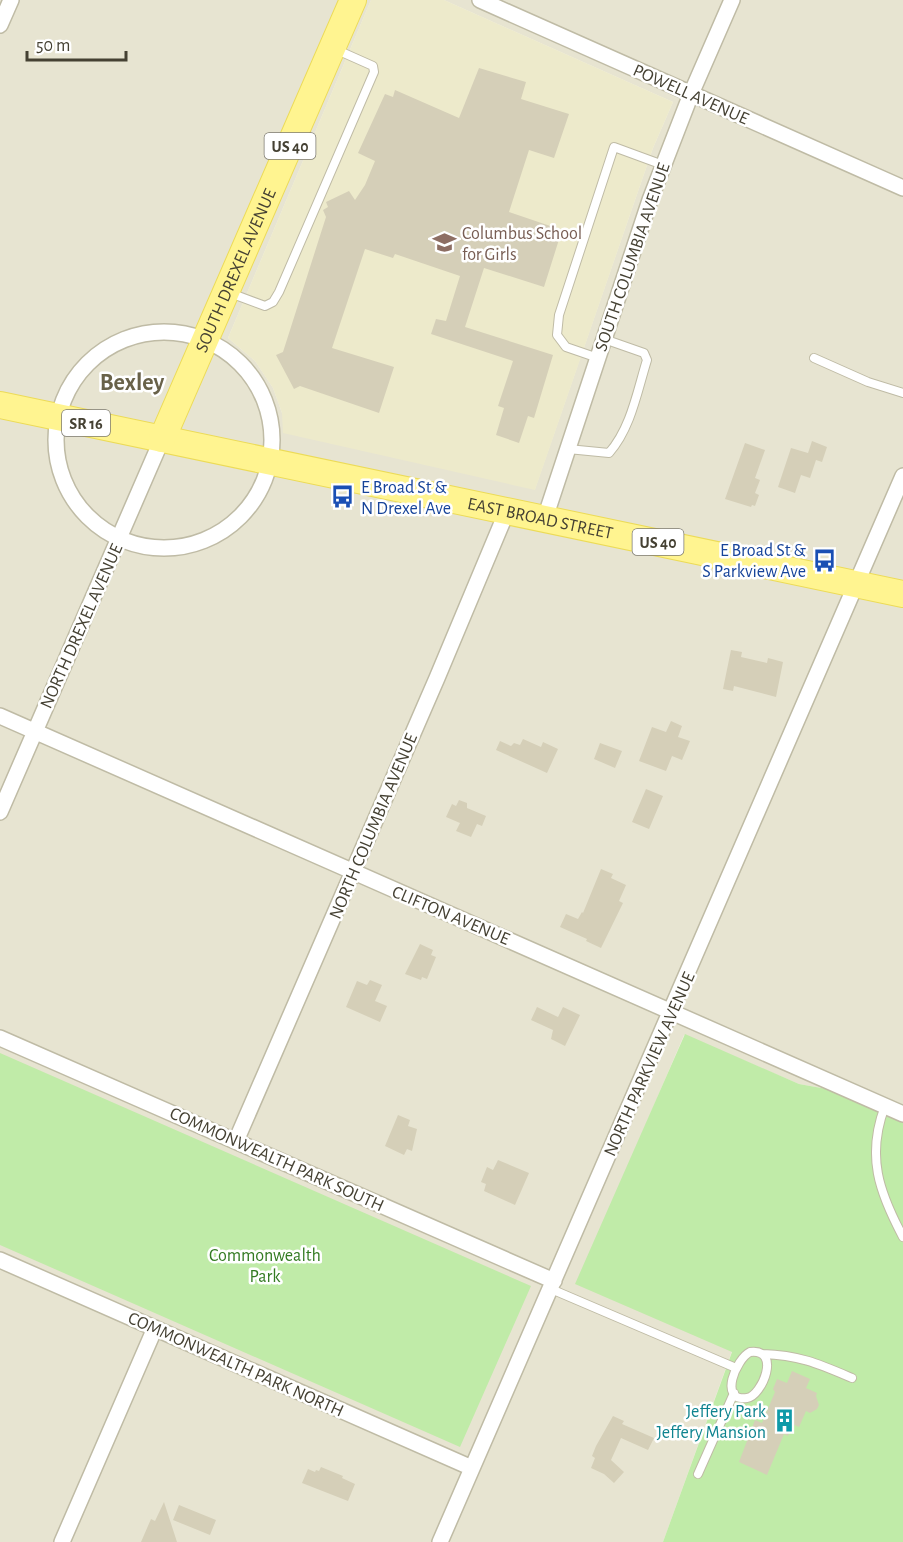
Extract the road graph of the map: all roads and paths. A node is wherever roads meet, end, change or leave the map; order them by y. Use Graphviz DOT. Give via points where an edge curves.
graph roads {
  1 [pos="11,0"];
  2 [pos="353,0"];
  3 [pos="480,0"];
  4 [pos="732,0"];
  5 [pos="0,25"];
  6 [pos="332,48"];
  7 [pos="691,94"];
  8 [pos="663,165"];
  9 [pos="903,188"];
  10 [pos="226,292"];
  11 [pos="206,339"];
  12 [pos="604,339"];
  13 [pos="598,358"];
  14 [pos="814,358"];
  15 [pos="903,393"];
  16 [pos="0,405"];
  17 [pos="57,417"];
  18 [pos="162,439"];
  19 [pos="568,448"];
  20 [pos="270,462"];
  21 [pos="903,476"];
  22 [pos="507,511"];
  23 [pos="545,518"];
  24 [pos="119,538"];
  25 [pos="856,584"];
  26 [pos="903,594"];
  27 [pos="0,716"];
  28 [pos="35,731"];
  29 [pos="0,812"];
  30 [pos="353,872"];
  31 [pos="672,1011"];
  32 [pos="0,1038"];
  33 [pos="885,1106"];
  34 [pos="903,1114"];
  35 [pos="236,1141"];
  36 [pos="903,1237"];
  37 [pos="0,1260"];
  38 [pos="553,1285"];
  39 [pos="154,1328"];
  40 [pos="763,1354"];
  41 [pos="736,1368"];
  42 [pos="852,1378"];
  43 [pos="734,1393"];
  44 [pos="472,1468"];
  45 [pos="698,1474"];
  46 [pos="62,1542"];
  47 [pos="440,1542"];
  1 -- 5 [label="street"];
  2 -- 6 [label="main road, SOUTH DREXEL AVENUE / US 40"];
  3 -- 7 [label="street, POWELL AVENUE"];
  4 -- 7 [label="street, SOUTH COLUMBIA AVENUE"];
  6 -- 10 [label="main road, SOUTH DREXEL AVENUE / US 40"];
  6 -- 10 [label="lane" via="373,66 374,72 279,292 266,306"];
  7 -- 8 [label="street, SOUTH COLUMBIA AVENUE"];
  7 -- 9 [label="street, POWELL AVENUE"];
  8 -- 12 [label="street, SOUTH COLUMBIA AVENUE"];
  8 -- 13 [label="lane" via="614,147 559,315 557,335 566,347"];
  10 -- 11 [label="main road, SOUTH DREXEL AVENUE / US 40"];
  11 -- 17 [label="street" via="162,331 124,338 89,360 75,376"];
  11 -- 18 [label="main road, SOUTH DREXEL AVENUE / US 40"];
  11 -- 20 [label="street" via="237,359 260,389 272,424"];
  12 -- 13 [label="street, SOUTH COLUMBIA AVENUE"];
  12 -- 19 [label="lane" via="644,353 647,360 629,420 621,440 609,453"];
  13 -- 19 [label="street, SOUTH COLUMBIA AVENUE"];
  14 -- 15 [label="lane"];
  16 -- 17 [label="main road, EAST BROAD STREET / SR 16"];
  17 -- 18 [label="main road, EAST BROAD STREET / SR 16"];
  17 -- 24 [label="street" via="56,454 67,489 86,515"];
  18 -- 20 [label="main road, EAST BROAD STREET / US 40"];
  18 -- 24 [label="street, NORTH DREXEL AVENUE"];
  19 -- 23 [label="street, SOUTH COLUMBIA AVENUE"];
  20 -- 22 [label="main road, EAST BROAD STREET / US 40"];
  20 -- 24 [label="street" via="250,506 234,524 213,537 166,549"];
  21 -- 25 [label="street, NORTH PARKVIEW AVENUE"];
  22 -- 23 [label="main road, EAST BROAD STREET / US 40"];
  22 -- 30 [label="street, NORTH COLUMBIA AVENUE"];
  23 -- 25 [label="main road, EAST BROAD STREET / US 40"];
  24 -- 28 [label="street, NORTH DREXEL AVENUE"];
  25 -- 26 [label="main road, EAST BROAD STREET / US 40"];
  25 -- 31 [label="street, NORTH PARKVIEW AVENUE"];
  27 -- 28 [label="street, CLIFTON AVENUE"];
  28 -- 29 [label="street, NORTH DREXEL AVENUE"];
  28 -- 30 [label="street, CLIFTON AVENUE"];
  30 -- 31 [label="street, CLIFTON AVENUE"];
  30 -- 35 [label="street, NORTH COLUMBIA AVENUE"];
  31 -- 33 [label="street, CLIFTON AVENUE"];
  31 -- 38 [label="street, NORTH PARKVIEW AVENUE"];
  32 -- 35 [label="street, COMMONWEALTH PARK SOUTH"];
  33 -- 34 [label="street, CLIFTON AVENUE"];
  33 -- 36 [label="lane" via="876,1136 878,1179"];
  35 -- 38 [label="street, COMMONWEALTH PARK SOUTH"];
  37 -- 39 [label="street, COMMONWEALTH PARK NORTH"];
  38 -- 41 [label="lane"];
  38 -- 44 [label="street, NORTH PARKVIEW AVENUE"];
  39 -- 44 [label="street, COMMONWEALTH PARK NORTH"];
  39 -- 46 [label="street"];
  40 -- 41 [label="lane" via="750,1352"];
  40 -- 42 [label="lane" via="810,1360"];
  40 -- 43 [label="lane" via="768,1367 756,1394 748,1398"];
  41 -- 43 [label="lane" via="731,1384"];
  43 -- 45 [label="lane"];
  44 -- 47 [label="street, NORTH PARKVIEW AVENUE"];
}
